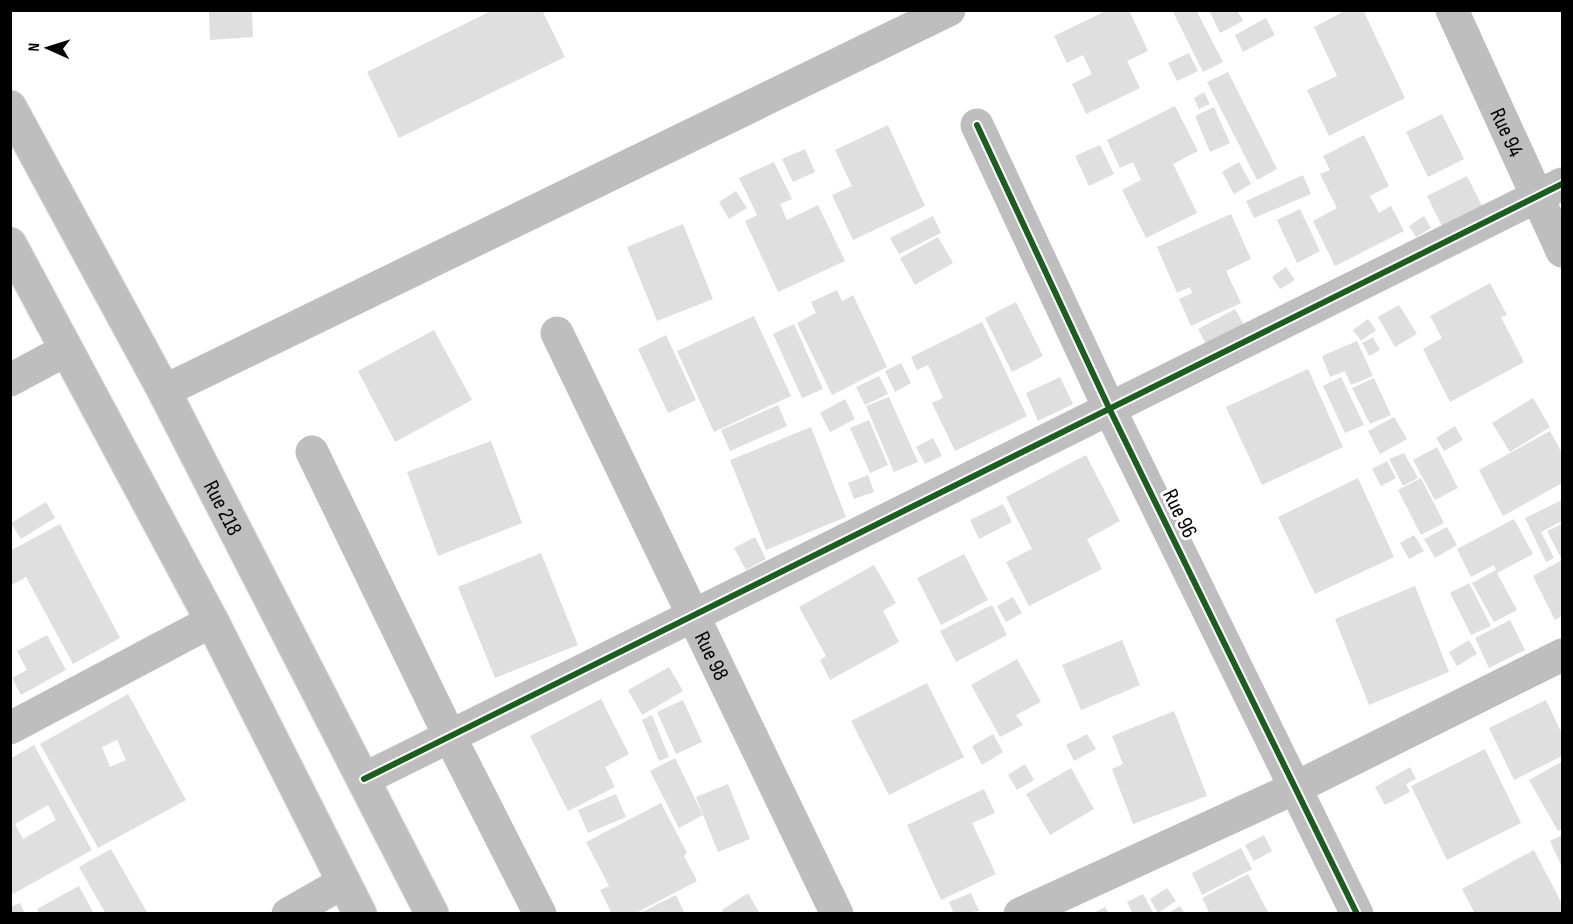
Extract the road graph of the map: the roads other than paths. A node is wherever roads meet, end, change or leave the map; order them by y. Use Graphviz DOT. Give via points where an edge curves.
graph roads {
  1 [pos="950,10"];
  2 [pos="1452,10"];
  3 [pos="10,107"];
  4 [pos="977,125"];
  5 [pos="1549,190"];
  6 [pos="10,244"];
  7 [pos="1563,251"];
  8 [pos="557,333"];
  9 [pos="66,350"];
  10 [pos="10,380"];
  11 [pos="164,391"];
  12 [pos="1110,410"];
  13 [pos="312,452"];
  14 [pos="694,616"];
  15 [pos="212,621"];
  16 [pos="1563,655"];
  17 [pos="10,728"];
  18 [pos="450,737"];
  19 [pos="364,779"];
  20 [pos="1296,788"];
  21 [pos="344,882"];
  22 [pos="288,914"];
  23 [pos="360,914"];
  24 [pos="432,914"];
  25 [pos="540,914"];
  26 [pos="837,914"];
  27 [pos="1020,914"];
  28 [pos="1357,914"];
  1 -- 11 [label="main road"];
  2 -- 5 [label="main road, Rue 94"];
  3 -- 11 [label="main road, Rue 218"];
  4 -- 12 [label="main road, Rue 96"];
  5 -- 7 [label="main road, Rue 94"];
  5 -- 12 [label="main road"];
  6 -- 9 [label="main road"];
  8 -- 14 [label="main road, Rue 98"];
  9 -- 10 [label="main road"];
  9 -- 15 [label="main road"];
  11 -- 19 [label="main road, Rue 218"];
  12 -- 14 [label="main road"];
  12 -- 20 [label="main road, Rue 96"];
  13 -- 18 [label="main road"];
  14 -- 18 [label="main road"];
  14 -- 26 [label="main road, Rue 98"];
  15 -- 17 [label="main road"];
  15 -- 21 [label="main road"];
  16 -- 20 [label="main road"];
  18 -- 19 [label="main road"];
  18 -- 25 [label="main road"];
  19 -- 24 [label="main road, Rue 218"];
  20 -- 27 [label="main road"];
  20 -- 28 [label="main road, Rue 96"];
  21 -- 22 [label="main road"];
  21 -- 23 [label="main road"];
}
